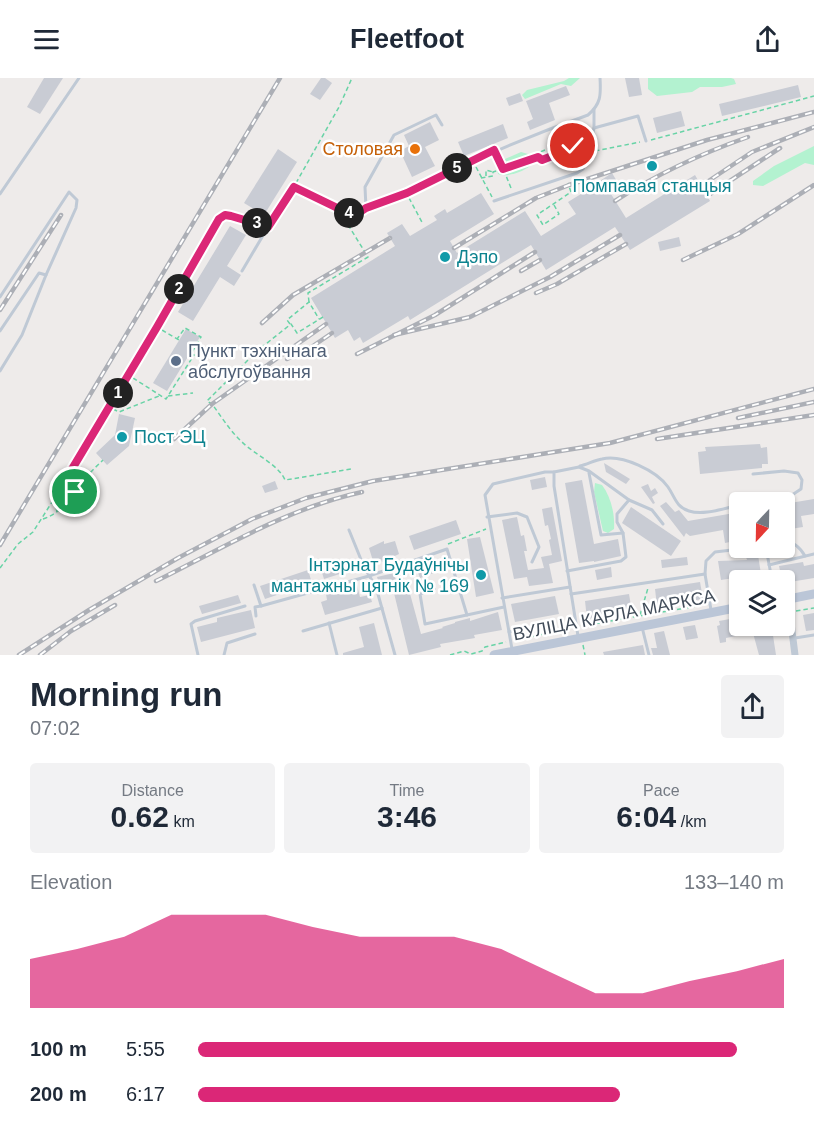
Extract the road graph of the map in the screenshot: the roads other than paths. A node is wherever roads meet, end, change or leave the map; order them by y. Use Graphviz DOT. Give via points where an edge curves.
graph roads {
  1 [pos="79,78"];
  2 [pos="600,78"];
  3 [pos="594,109"];
  4 [pos="442,125"];
  5 [pos="594,128"];
  6 [pos="646,141"];
  7 [pos="0,194"];
  8 [pos="494,201"];
  9 [pos="366,208"];
  10 [pos="268,227"];
  11 [pos="242,271"];
  12 [pos="46,275"];
  13 [pos="0,297"];
  14 [pos="0,331"];
  15 [pos="0,371"];
  16 [pos="74,467"];
  17 [pos="579,467"];
  18 [pos="589,471"];
  19 [pos="554,472"];
  20 [pos="753,474"];
  21 [pos="795,493"];
  22 [pos="629,500"];
  23 [pos="729,507"];
  24 [pos="487,517"];
  25 [pos="663,524"];
  26 [pos="349,530"];
  27 [pos="623,532"];
  28 [pos="795,546"];
  29 [pos="729,550"];
  30 [pos="814,554"];
  31 [pos="805,556"];
  32 [pos="767,558"];
  33 [pos="532,562"];
  34 [pos="769,565"];
  35 [pos="770,570"];
  36 [pos="567,571"];
  37 [pos="705,574"];
  38 [pos="369,576"];
  39 [pos="254,585"];
  40 [pos="570,587"];
  41 [pos="434,589"];
  42 [pos="571,594"];
  43 [pos="814,594"];
  44 [pos="795,597"];
  45 [pos="502,598"];
  46 [pos="245,606"];
  47 [pos="261,606"];
  48 [pos="504,607"];
  49 [pos="729,607"];
  50 [pos="382,608"];
  51 [pos="711,608"];
  52 [pos="256,615"];
  53 [pos="467,615"];
  54 [pos="641,621"];
  55 [pos="329,623"];
  56 [pos="527,628"];
  57 [pos="303,631"];
  58 [pos="509,632"];
  59 [pos="255,634"];
  60 [pos="814,635"];
  61 [pos="793,638"];
  62 [pos="580,641"];
  63 [pos="511,646"];
  64 [pos="198,655"];
  65 [pos="224,655"];
  66 [pos="337,655"];
  67 [pos="395,655"];
  68 [pos="494,655"];
  69 [pos="649,655"];
  70 [pos="795,655"];
  1 -- 7 [label="lane"];
  2 -- 3 [label="lane" via="601,95"];
  3 -- 5 [label="lane"];
  3 -- 9 [label="lane" via="588,115 494,150 407,193"];
  4 -- 9 [label="lane" via="436,115 394,135 365,187"];
  5 -- 6 [label="lane" via="638,116"];
  5 -- 8 [label="lane" via="583,169"];
  9 -- 10 [label="lane" via="354,216 294,187"];
  10 -- 11 [label="lane"];
  10 -- 16 [label="lane" via="225,215 219,219"];
  12 -- 13 [label="lane" via="76,208 77,200 69,192"];
  12 -- 14 [label="lane" via="39,273"];
  12 -- 15 [label="lane" via="22,335"];
  17 -- 18 [label="lane"];
  17 -- 19 [label="lane"];
  17 -- 23 [label="lane" via="604,458 627,462 647,469 668,488 676,503 689,511"];
  18 -- 22 [label="lane"];
  18 -- 27 [label="lane" via="601,535"];
  19 -- 24 [label="lane" via="493,484 485,495"];
  19 -- 36 [label="lane"];
  20 -- 21 [label="lane" via="798,473 801,489"];
  22 -- 25 [label="lane" via="652,510"];
  22 -- 27 [label="lane" via="617,514"];
  24 -- 33 [label="lane" via="517,513 526,517 539,547"];
  24 -- 45 [label="lane"];
  26 -- 38 [label="lane"];
  27 -- 36 [label="lane" via="626,557 621,561"];
  28 -- 31 [label="lane"];
  29 -- 37 [label="lane" via="715,552 706,561"];
  30 -- 31 [label="lane"];
  31 -- 34 [label="lane"];
  32 -- 34 [label="lane"];
  34 -- 35 [label="lane"];
  36 -- 40 [label="lane"];
  37 -- 42 [label="lane"];
  37 -- 51 [label="lane"];
  38 -- 47 [label="lane"];
  38 -- 50 [label="lane"];
  38 -- 53 [label="lane" via="447,549"];
  39 -- 47 [label="lane"];
  40 -- 42 [label="lane"];
  40 -- 45 [label="lane"];
  41 -- 53 [label="lane" via="420,594 425,624"];
  42 -- 62 [label="lane"];
  43 -- 44 [label="main road"];
  45 -- 48 [label="lane"];
  46 -- 64 [label="lane" via="191,624"];
  47 -- 52 [label="lane" via="255,608"];
  48 -- 53 [label="lane"];
  48 -- 58 [label="lane"];
  49 -- 51 [label="main road, ВУЛІЦА КАРЛА МАРКСА"];
  50 -- 55 [label="lane"];
  50 -- 67 [label="lane"];
  51 -- 54 [label="main road, ВУЛІЦА КАРЛА МАРКСА"];
  54 -- 62 [label="main road, ВУЛІЦА КАРЛА МАРКСА"];
  54 -- 69 [label="lane"];
  55 -- 57 [label="lane"];
  55 -- 66 [label="lane"];
  56 -- 58 [label="lane"];
  58 -- 63 [label="lane"];
  59 -- 65 [label="lane" via="227,643"];
  60 -- 61 [label="lane"];
  61 -- 70 [label="street"];
  62 -- 63 [label="main road, ВУЛІЦА КАРЛА МАРКСА"];
  63 -- 68 [label="main road, ВУЛІЦА КАРЛА МАРКСА"];
}
